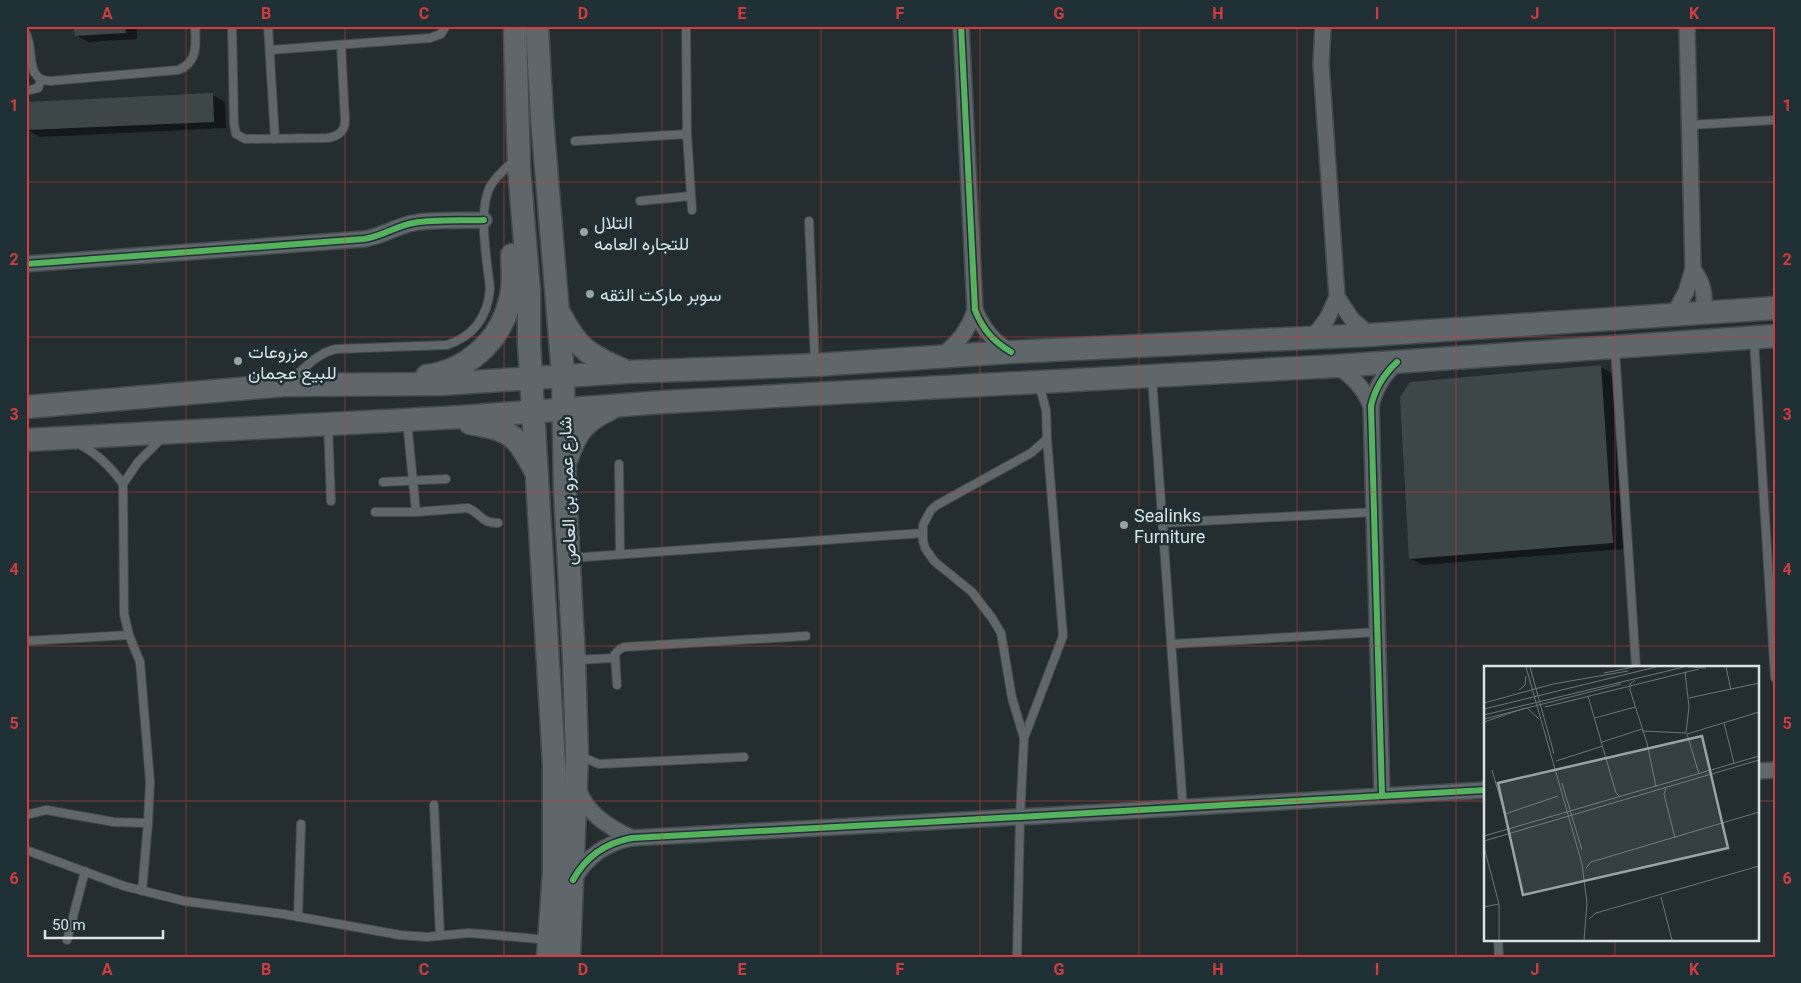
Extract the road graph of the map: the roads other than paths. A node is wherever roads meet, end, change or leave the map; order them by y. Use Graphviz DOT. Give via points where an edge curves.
graph roads {
  1 [pos="195,26"];
  2 [pos="232,26"];
  3 [pos="268,26"];
  4 [pos="446,26"];
  5 [pos="515,26"];
  6 [pos="537,26"];
  7 [pos="686,26"];
  8 [pos="960,26"];
  9 [pos="1322,26"];
  10 [pos="1687,26"];
  11 [pos="26,34"];
  12 [pos="341,45"];
  13 [pos="270,50"];
  14 [pos="30,71"];
  15 [pos="41,80"];
  16 [pos="26,91"];
  17 [pos="1775,120"];
  18 [pos="1690,125"];
  19 [pos="687,134"];
  20 [pos="275,139"];
  21 [pos="575,141"];
  22 [pos="519,167"];
  23 [pos="691,196"];
  24 [pos="640,201"];
  25 [pos="692,210"];
  26 [pos="484,220"];
  27 [pos="809,221"];
  28 [pos="26,264"];
  29 [pos="1693,269"];
  30 [pos="1337,297"];
  31 [pos="557,308"];
  32 [pos="1775,308"];
  33 [pos="975,310"];
  34 [pos="1704,312"];
  35 [pos="1674,314"];
  36 [pos="1775,320"];
  37 [pos="1369,334"];
  38 [pos="1764,337"];
  39 [pos="1312,338"];
  40 [pos="1615,346"];
  41 [pos="1011,352"];
  42 [pos="939,358"];
  43 [pos="1397,362"];
  44 [pos="815,365"];
  45 [pos="1336,366"];
  46 [pos="626,372"];
  47 [pos="563,375"];
  48 [pos="1151,376"];
  49 [pos="531,378"];
  50 [pos="1038,382"];
  51 [pos="324,384"];
  52 [pos="285,385"];
  53 [pos="1371,406"];
  54 [pos="614,407"];
  55 [pos="26,408"];
  56 [pos="564,410"];
  57 [pos="533,412"];
  58 [pos="437,418"];
  59 [pos="407,419"];
  60 [pos="328,424"];
  61 [pos="168,432"];
  62 [pos="67,438"];
  63 [pos="1047,439"];
  64 [pos="26,440"];
  65 [pos="619,464"];
  66 [pos="564,469"];
  67 [pos="537,473"];
  68 [pos="446,479"];
  69 [pos="413,481"];
  70 [pos="383,482"];
  71 [pos="123,484"];
  72 [pos="331,501"];
  73 [pos="375,512"];
  74 [pos="416,512"];
  75 [pos="1374,512"];
  76 [pos="498,523"];
  77 [pos="1162,523"];
  78 [pos="922,533"];
  79 [pos="620,554"];
  80 [pos="569,558"];
  81 [pos="1378,632"];
  82 [pos="129,635"];
  83 [pos="806,636"];
  84 [pos="26,641"];
  85 [pos="1171,644"];
  86 [pos="614,658"];
  87 [pos="574,660"];
  88 [pos="1636,666"];
  89 [pos="1775,678"];
  90 [pos="617,685"];
  91 [pos="1024,738"];
  92 [pos="578,755"];
  93 [pos="744,757"];
  94 [pos="1775,770"];
  95 [pos="1758,771"];
  96 [pos="576,784"];
  97 [pos="1484,790"];
  98 [pos="1382,796"];
  99 [pos="434,804"];
  100 [pos="1184,808"];
  101 [pos="26,814"];
  102 [pos="1020,817"];
  103 [pos="148,823"];
  104 [pos="301,824"];
  105 [pos="632,838"];
  106 [pos="26,850"];
  107 [pos="85,871"];
  108 [pos="573,880"];
  109 [pos="142,890"];
  110 [pos="298,917"];
  111 [pos="440,936"];
  112 [pos="67,940"];
  113 [pos="1498,940"];
  114 [pos="549,949"];
  115 [pos="569,957"];
  116 [pos="1017,957"];
  117 [pos="1499,957"];
  1 -- 15 [label="lane" via="194,57 183,68"];
  2 -- 20 [label="lane" via="234,129 245,139"];
  3 -- 13 [label="lane"];
  4 -- 12 [label="lane" via="441,34 430,38"];
  5 -- 22 [label="main road, شارع عمرو بن العاص"];
  6 -- 31 [label="main road, شارع عمرو بن العاص"];
  7 -- 19 [label="lane"];
  8 -- 33 [label="street"];
  9 -- 30 [label="street" via="1321,64"];
  10 -- 18 [label="street"];
  11 -- 14 [label="lane" via="30,43"];
  12 -- 13 [label="lane"];
  12 -- 20 [label="lane" via="346,120 343,131 328,138"];
  13 -- 20 [label="lane"];
  14 -- 15 [label="lane"];
  15 -- 16 [label="lane" via="38,88"];
  17 -- 18 [label="lane"];
  18 -- 29 [label="street"];
  19 -- 21 [label="lane"];
  19 -- 23 [label="lane"];
  22 -- 26 [label="lane" via="497,176 485,201"];
  22 -- 49 [label="main road, شارع عمرو بن العاص"];
  22 -- 51 [label="main road" via="511,220 512,290 504,319 488,344 464,364 436,375 342,379"];
  23 -- 24 [label="lane"];
  23 -- 25 [label="lane"];
  26 -- 28 [label="street" via="418,222 364,239"];
  26 -- 52 [label="lane" via="489,300 482,320 467,336 436,346 328,351"];
  27 -- 44 [label="lane"];
  29 -- 34 [label="street" via="1703,287"];
  29 -- 35 [label="street"];
  30 -- 37 [label="street" via="1351,318"];
  30 -- 39 [label="street" via="1327,319"];
  31 -- 46 [label="main road" via="578,343 601,361"];
  31 -- 47 [label="main road, شارع عمرو بن العاص"];
  32 -- 34 [label="main road"];
  33 -- 41 [label="street" via="988,335"];
  33 -- 42 [label="street" via="962,338"];
  34 -- 35 [label="main road"];
  34 -- 40 [label="main road" via="1688,328 1632,337"];
  35 -- 37 [label="main road"];
  36 -- 38 [label="main road" via="1760,327"];
  37 -- 39 [label="main road"];
  38 -- 40 [label="main road"];
  38 -- 89 [label="lane"];
  39 -- 41 [label="main road"];
  40 -- 43 [label="main road"];
  40 -- 88 [label="lane"];
  41 -- 42 [label="main road"];
  42 -- 44 [label="main road"];
  43 -- 45 [label="main road"];
  43 -- 53 [label="street" via="1377,386"];
  44 -- 46 [label="main road"];
  45 -- 48 [label="main road"];
  45 -- 53 [label="street" via="1358,383"];
  46 -- 47 [label="main road"];
  47 -- 49 [label="main road"];
  47 -- 56 [label="main road, شارع عمرو بن العاص"];
  48 -- 50 [label="main road"];
  48 -- 77 [label="lane"];
  49 -- 51 [label="main road" via="441,384"];
  49 -- 57 [label="main road, شارع عمرو بن العاص"];
  50 -- 54 [label="main road"];
  50 -- 63 [label="lane" via="1046,410"];
  51 -- 52 [label="main road"];
  52 -- 55 [label="main road"];
  53 -- 75 [label="street"];
  54 -- 56 [label="main road"];
  54 -- 66 [label="main road" via="581,429"];
  56 -- 57 [label="main road"];
  56 -- 66 [label="main road, شارع عمرو بن العاص"];
  57 -- 58 [label="main road"];
  57 -- 67 [label="main road, شارع عمرو بن العاص"];
  58 -- 59 [label="main road"];
  58 -- 67 [label="main road" via="509,433 517,439"];
  59 -- 60 [label="main road"];
  59 -- 69 [label="lane"];
  60 -- 61 [label="main road"];
  60 -- 72 [label="lane"];
  61 -- 62 [label="main road"];
  61 -- 71 [label="lane" via="138,462"];
  62 -- 64 [label="main road"];
  62 -- 71 [label="lane" via="99,456"];
  63 -- 78 [label="lane" via="1031,453 937,504 926,517"];
  63 -- 91 [label="lane" via="1063,636"];
  65 -- 79 [label="lane"];
  66 -- 80 [label="main road, شارع عمرو بن العاص"];
  67 -- 114 [label="main road, شارع عمرو بن العاص" via="554,764"];
  68 -- 69 [label="lane"];
  69 -- 70 [label="lane"];
  69 -- 74 [label="lane"];
  71 -- 82 [label="lane" via="124,614"];
  73 -- 74 [label="lane"];
  74 -- 76 [label="lane" via="468,508 484,520"];
  75 -- 77 [label="lane"];
  75 -- 81 [label="street"];
  77 -- 85 [label="lane"];
  78 -- 79 [label="lane"];
  78 -- 91 [label="lane" via="929,555 972,592 1001,633 1012,698"];
  79 -- 80 [label="lane"];
  80 -- 87 [label="main road, شارع عمرو بن العاص"];
  81 -- 85 [label="lane"];
  81 -- 98 [label="street"];
  82 -- 84 [label="lane"];
  82 -- 103 [label="lane" via="142,675 150,782"];
  83 -- 86 [label="lane" via="624,647"];
  85 -- 100 [label="lane"];
  86 -- 87 [label="lane"];
  86 -- 90 [label="lane"];
  87 -- 92 [label="main road, شارع عمرو بن العاص"];
  91 -- 102 [label="lane"];
  92 -- 93 [label="lane" via="599,764"];
  92 -- 96 [label="main road, شارع عمرو بن العاص"];
  94 -- 95 [label="street"];
  96 -- 105 [label="street" via="581,797 603,822"];
  96 -- 108 [label="main road, شارع عمرو بن العاص"];
  97 -- 98 [label="street"];
  98 -- 100 [label="street"];
  99 -- 111 [label="lane"];
  100 -- 102 [label="street"];
  101 -- 103 [label="lane" via="46,810 114,822"];
  102 -- 105 [label="street"];
  102 -- 116 [label="lane"];
  103 -- 109 [label="lane"];
  104 -- 110 [label="lane"];
  105 -- 108 [label="street" via="614,842 597,851"];
  106 -- 107 [label="lane"];
  107 -- 109 [label="lane"];
  107 -- 112 [label="lane"];
  108 -- 115 [label="main road, شارع عمرو بن العاص"];
  109 -- 110 [label="lane" via="184,901"];
  110 -- 111 [label="lane" via="400,935"];
  111 -- 114 [label="lane" via="483,934"];
  113 -- 117 [label="lane"];
}
